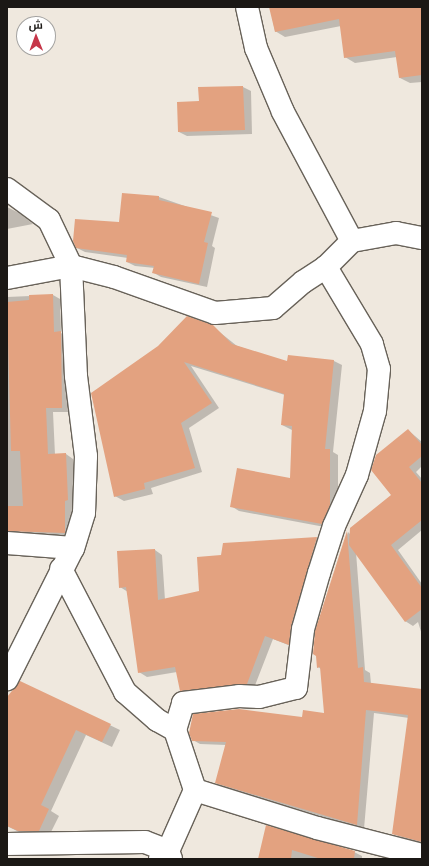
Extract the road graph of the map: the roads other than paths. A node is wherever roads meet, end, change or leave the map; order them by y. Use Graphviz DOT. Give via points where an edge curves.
graph roads {
  1 [pos="247,7"];
  2 [pos="7,189"];
  3 [pos="422,238"];
  4 [pos="352,241"];
  5 [pos="71,266"];
  6 [pos="326,267"];
  7 [pos="7,278"];
  8 [pos="7,544"];
  9 [pos="73,548"];
  10 [pos="62,569"];
  11 [pos="7,679"];
  12 [pos="175,730"];
  13 [pos="195,790"];
  14 [pos="7,844"];
  15 [pos="422,855"];
  16 [pos="166,856"];
  1 -- 4 [label="street" via="256,48 283,112"];
  2 -- 5 [label="street" via="49,220"];
  3 -- 4 [label="street" via="396,233"];
  4 -- 6 [label="street"];
  5 -- 6 [label="street" via="114,277 215,313 273,308"];
  5 -- 7 [label="street"];
  5 -- 9 [label="street" via="76,376 86,456 84,513"];
  6 -- 12 [label="street" via="372,344 379,369 376,411 357,475 334,526 303,629 296,688 259,697 239,696 183,704"];
  8 -- 9 [label="street"];
  9 -- 10 [label="street"];
  10 -- 11 [label="street"];
  10 -- 12 [label="street" via="125,692 157,720"];
  12 -- 13 [label="street"];
  13 -- 15 [label="street" via="318,828"];
  13 -- 16 [label="street"];
  14 -- 16 [label="street" via="145,842"];
}
